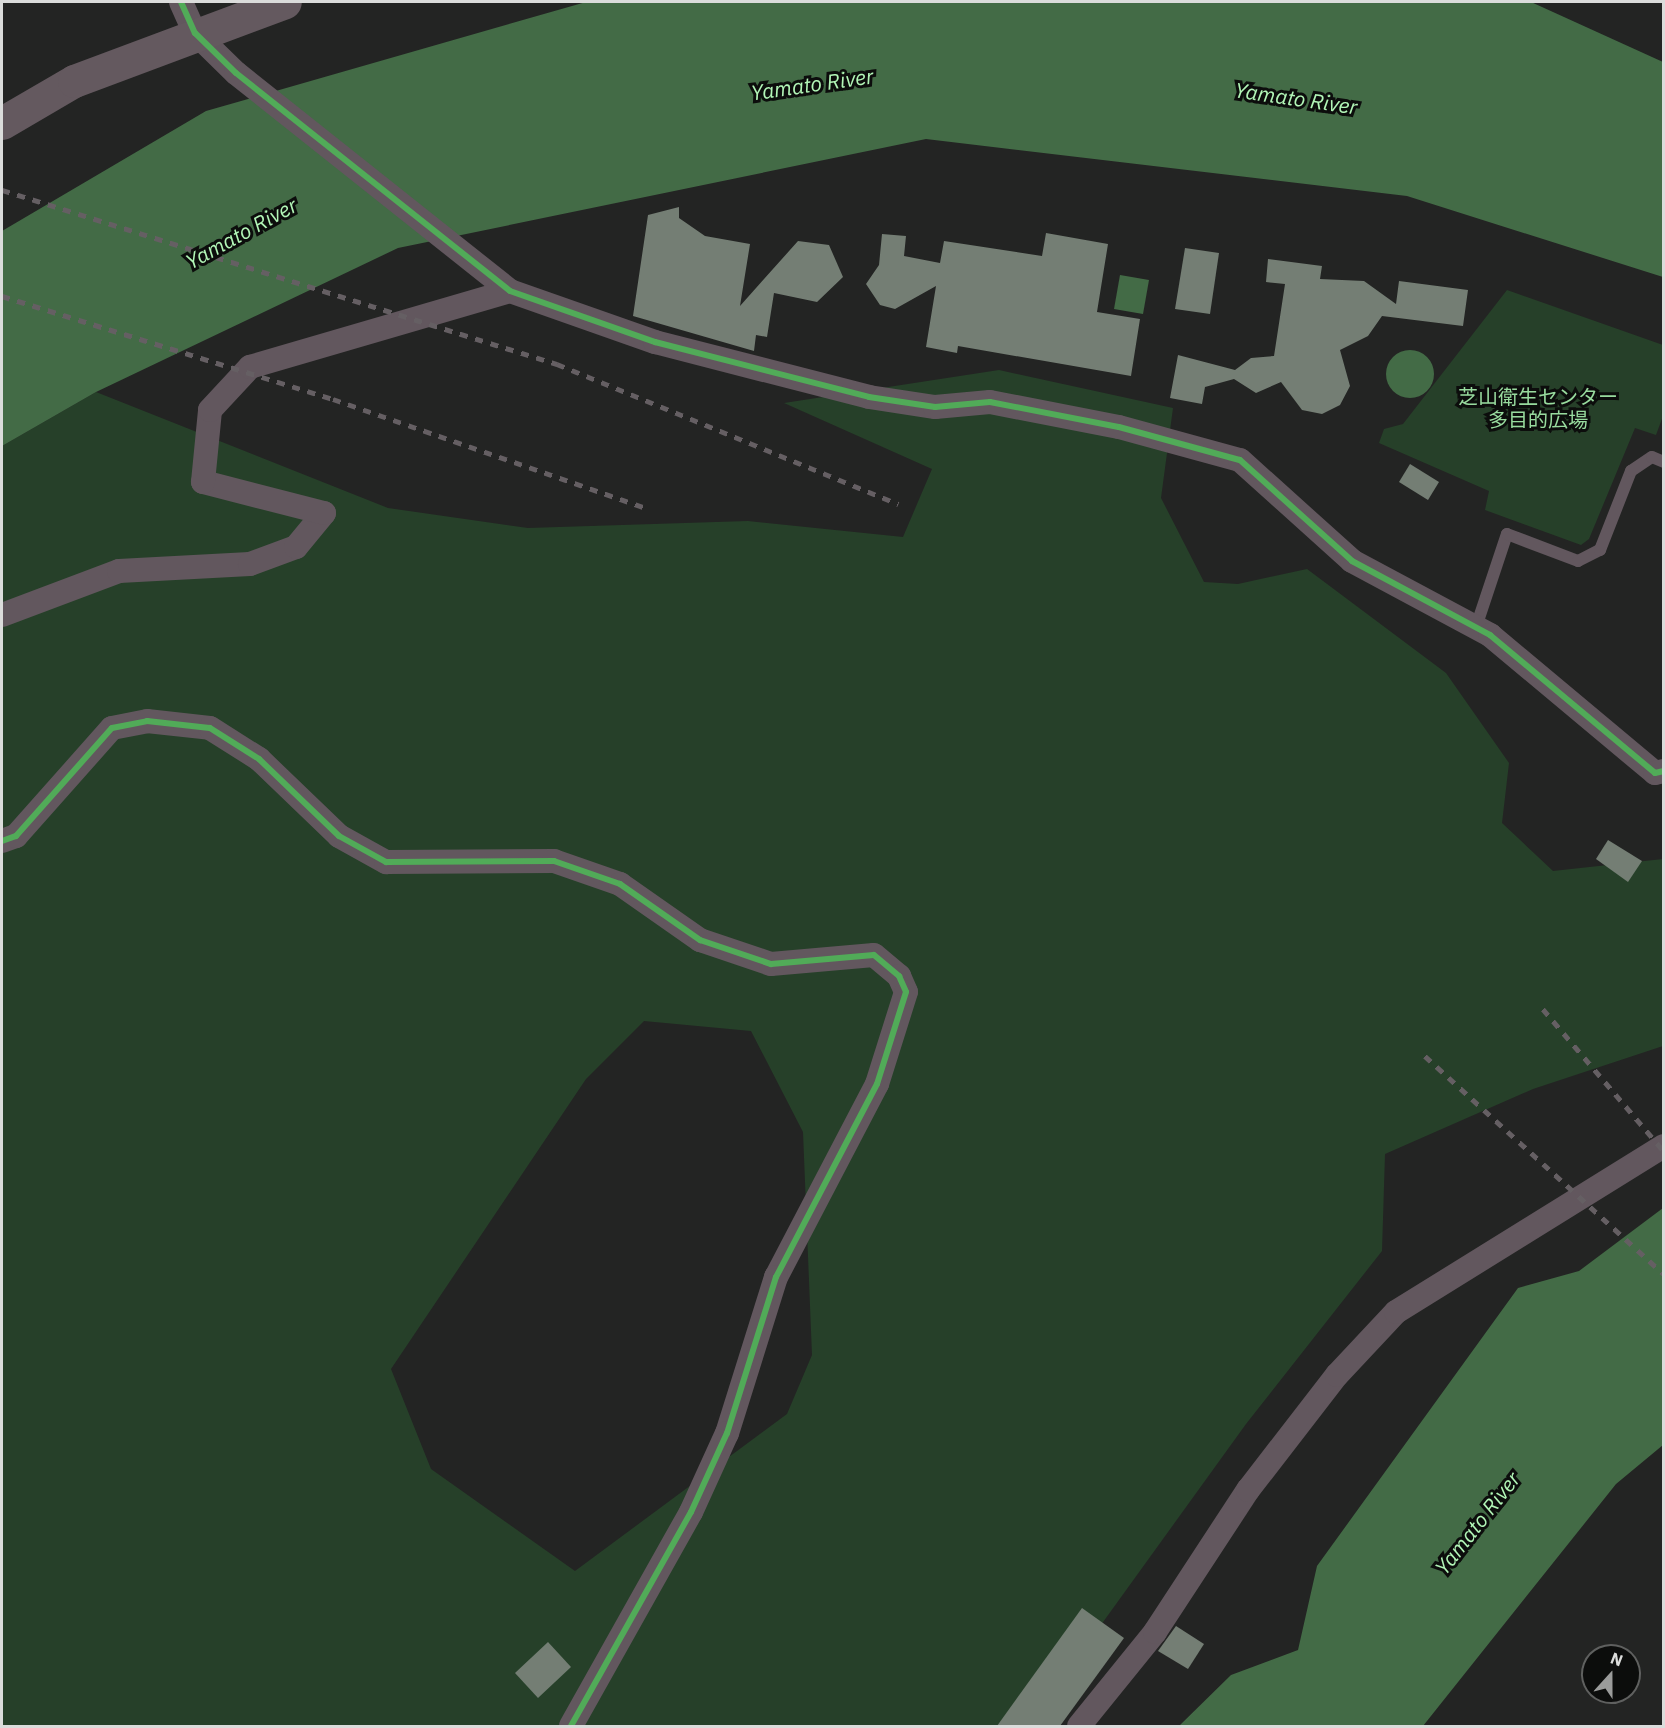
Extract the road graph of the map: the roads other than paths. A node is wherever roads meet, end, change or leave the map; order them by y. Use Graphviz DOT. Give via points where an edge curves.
graph roads {
  1 [pos="181,2"];
  2 [pos="285,2"];
  3 [pos="195,33"];
  4 [pos="2,123"];
  5 [pos="502,283"];
  6 [pos="1664,462"];
  7 [pos="2,615"];
  8 [pos="1476,627"];
  9 [pos="1664,771"];
  10 [pos="2,841"];
  11 [pos="1664,1146"];
  12 [pos="571,1726"];
  13 [pos="1079,1726"];
  1 -- 3 [label="street"];
  2 -- 3 [label="main road"];
  3 -- 4 [label="main road" via="74,81"];
  3 -- 5 [label="street" via="236,73"];
  5 -- 7 [label="street" via="250,367 210,410 203,482 324,513 296,547 250,564 119,571"];
  5 -- 8 [label="street" via="655,342 869,397 935,407 990,402 1119,427 1240,460 1352,561"];
  6 -- 8 [label="lane" via="1652,458 1631,471 1600,550 1578,561 1507,534"];
  8 -- 9 [label="street" via="1654,773"];
  10 -- 12 [label="street" via="16,836 112,728 147,721 210,728 259,759 339,836 386,862 555,861 620,884 700,940 771,964 874,955 899,976 906,992 877,1084 776,1277 727,1433 691,1512"];
  11 -- 13 [label="street" via="1396,1312 1337,1375 1248,1490 1155,1632"];
}
